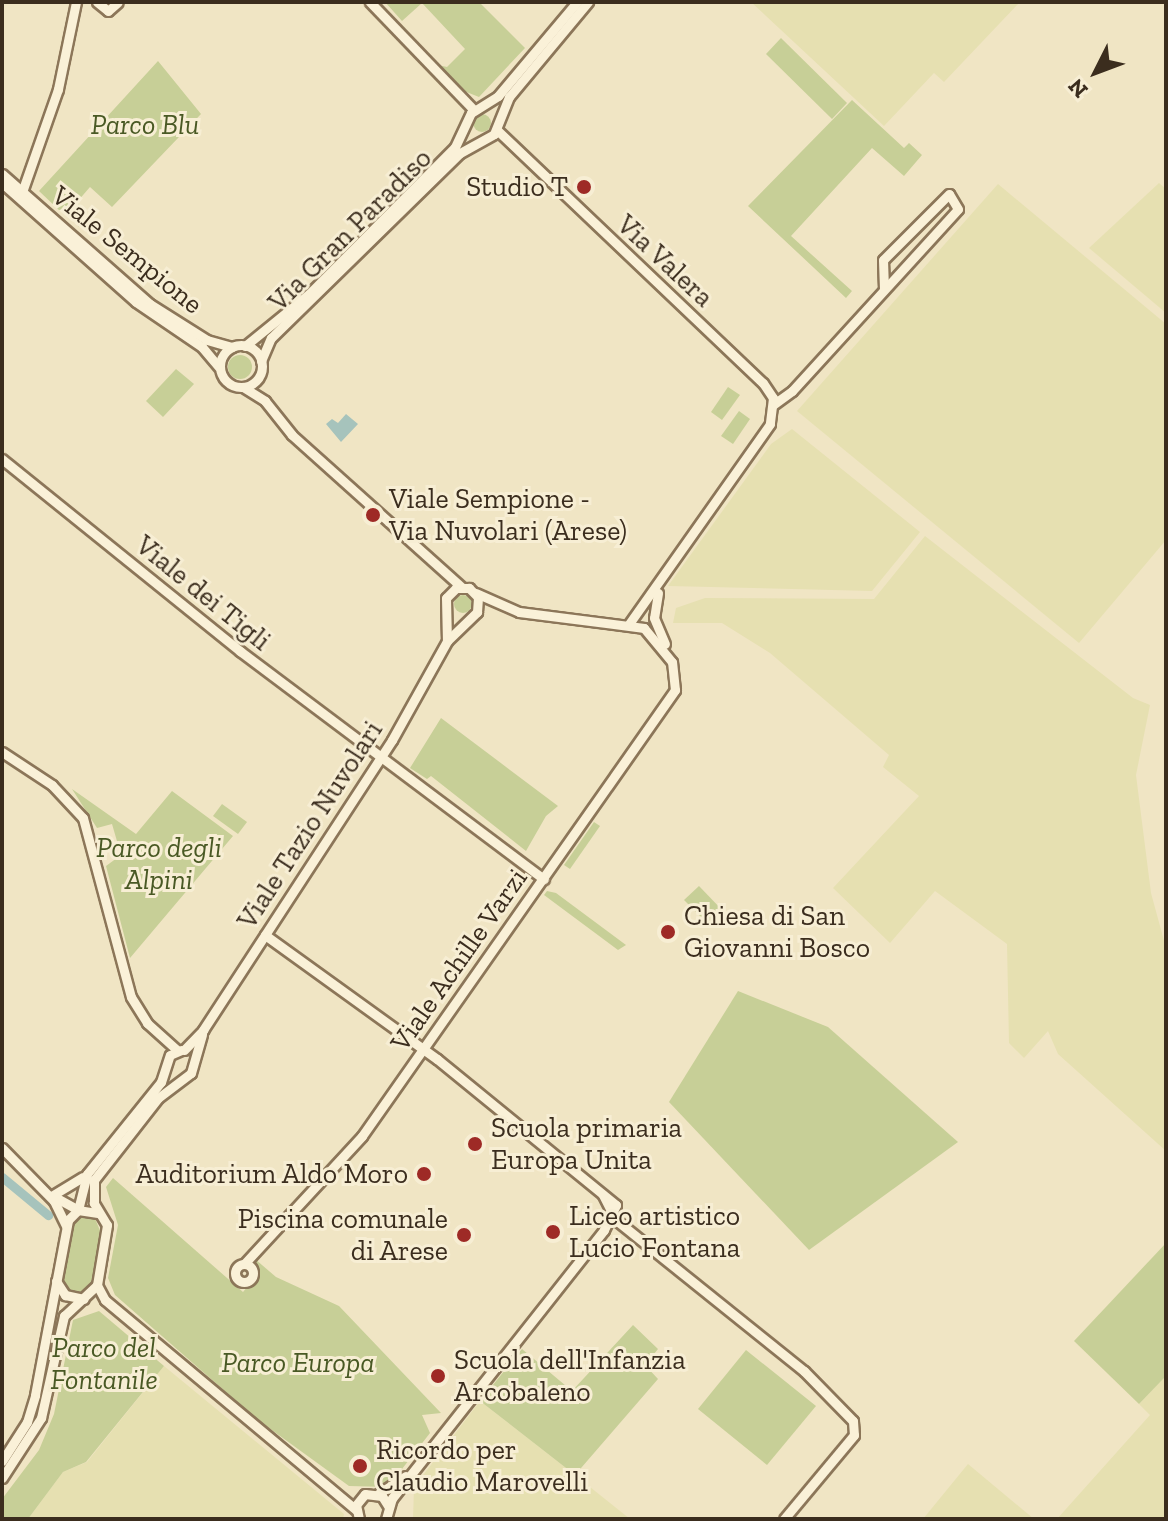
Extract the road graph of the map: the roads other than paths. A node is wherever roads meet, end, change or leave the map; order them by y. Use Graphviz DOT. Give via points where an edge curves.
graph roads {
  1 [pos="76,2"];
  2 [pos="97,2"];
  3 [pos="118,2"];
  4 [pos="370,2"];
  5 [pos="577,2"];
  6 [pos="588,2"];
  7 [pos="474,115"];
  8 [pos="497,125"];
  9 [pos="483,138"];
  10 [pos="520,155"];
  11 [pos="2,174"];
  12 [pos="2,183"];
  13 [pos="22,192"];
  14 [pos="881,265"];
  15 [pos="896,276"];
  16 [pos="884,289"];
  17 [pos="245,346"];
  18 [pos="232,347"];
  19 [pos="261,361"];
  20 [pos="219,367"];
  21 [pos="259,376"];
  22 [pos="243,387"];
  23 [pos="265,401"];
  24 [pos="774,404"];
  25 [pos="2,459"];
  26 [pos="440,569"];
  27 [pos="460,586"];
  28 [pos="660,586"];
  29 [pos="476,593"];
  30 [pos="448,594"];
  31 [pos="498,606"];
  32 [pos="477,612"];
  33 [pos="448,613"];
  34 [pos="654,618"];
  35 [pos="467,620"];
  36 [pos="628,625"];
  37 [pos="644,628"];
  38 [pos="447,641"];
  39 [pos="672,662"];
  40 [pos="2,752"];
  41 [pos="380,757"];
  42 [pos="544,879"];
  43 [pos="265,935"];
  44 [pos="203,1030"];
  45 [pos="424,1049"];
  46 [pos="174,1056"];
  47 [pos="193,1057"];
  48 [pos="183,1077"];
  49 [pos="2,1148"];
  50 [pos="87,1174"];
  51 [pos="43,1190"];
  52 [pos="53,1195"];
  53 [pos="78,1210"];
  54 [pos="99,1213"];
  55 [pos="612,1213"];
  56 [pos="66,1226"];
  57 [pos="244,1264"];
  58 [pos="56,1281"];
  59 [pos="97,1285"];
  60 [pos="86,1297"];
  61 [pos="105,1300"];
  62 [pos="2,1461"];
  63 [pos="424,1461"];
  64 [pos="2,1478"];
  65 [pos="329,1484"];
  66 [pos="378,1494"];
  67 [pos="361,1497"];
  68 [pos="387,1515"];
  69 [pos="358,1517"];
  70 [pos="784,1519"];
  1 -- 13 [label="street" via="58,89"];
  2 -- 3 [label="street" via="108,11"];
  4 -- 7 [label="street"];
  5 -- 7 [label="street, Via Gran Paradiso"];
  6 -- 8 [label="street" via="509,97"];
  7 -- 8 [label="street, Via Valera"];
  7 -- 9 [label="street, Via Valera"];
  7 -- 17 [label="street, Via Gran Paradiso" via="455,147 309,294"];
  8 -- 9 [label="street, Via Gran Paradiso"];
  8 -- 10 [label="street, Via Valera"];
  9 -- 10 [label="street, Via Valera"];
  9 -- 19 [label="street, Via Gran Paradiso" via="271,338"];
  10 -- 24 [label="street, Via Valera" via="763,383"];
  11 -- 13 [label="street, Viale Sempione"];
  12 -- 20 [label="street, Viale Sempione" via="144,309 202,347"];
  13 -- 18 [label="street, Viale Sempione" via="150,304 207,340"];
  14 -- 15 [label="street"];
  14 -- 15 [label="street" via="949,194 958,209"];
  14 -- 16 [label="street"];
  15 -- 16 [label="street"];
  16 -- 24 [label="street" via="792,391"];
  17 -- 18 [label="street"];
  17 -- 19 [label="street"];
  18 -- 20 [label="street"];
  19 -- 21 [label="street"];
  20 -- 22 [label="street" via="227,382"];
  21 -- 22 [label="street"];
  21 -- 23 [label="street"];
  22 -- 23 [label="street"];
  23 -- 26 [label="street" via="292,435"];
  24 -- 28 [label="street" via="770,424"];
  25 -- 41 [label="street, Viale dei Tigli"];
  26 -- 27 [label="street"];
  26 -- 30 [label="street"];
  27 -- 29 [label="street"];
  27 -- 30 [label="street"];
  28 -- 34 [label="street"];
  28 -- 36 [label="street"];
  29 -- 31 [label="street"];
  29 -- 32 [label="street"];
  30 -- 33 [label="street"];
  31 -- 32 [label="street"];
  31 -- 36 [label="street"];
  32 -- 35 [label="street"];
  33 -- 35 [label="street"];
  33 -- 38 [label="street, Viale Tazio Nuvolari"];
  34 -- 37 [label="street"];
  34 -- 39 [label="street, Viale Achille Varzi"];
  35 -- 38 [label="street, Viale Tazio Nuvolari"];
  36 -- 37 [label="street"];
  37 -- 39 [label="street"];
  38 -- 41 [label="street, Viale Tazio Nuvolari" via="430,679"];
  39 -- 42 [label="street, Viale Achille Varzi" via="676,681 670,702"];
  40 -- 46 [label="street" via="66,797 83,818 131,997"];
  41 -- 42 [label="street, Viale dei Tigli"];
  41 -- 43 [label="street, Viale Tazio Nuvolari"];
  42 -- 45 [label="street, Viale Achille Varzi"];
  43 -- 44 [label="street, Viale Tazio Nuvolari"];
  43 -- 45 [label="street"];
  44 -- 46 [label="street, Viale Tazio Nuvolari"];
  44 -- 47 [label="street, Viale Tazio Nuvolari"];
  45 -- 55 [label="street" via="602,1192"];
  45 -- 57 [label="street, Viale Achille Varzi" via="339,1165"];
  46 -- 47 [label="street"];
  46 -- 48 [label="street"];
  46 -- 50 [label="street, Viale Tazio Nuvolari"];
  47 -- 48 [label="street, Viale Tazio Nuvolari" via="193,1070"];
  48 -- 54 [label="street" via="158,1098 97,1173 92,1189"];
  49 -- 51 [label="street"];
  50 -- 52 [label="street" via="69,1190"];
  50 -- 53 [label="street, Viale Tazio Nuvolari"];
  51 -- 52 [label="street"];
  51 -- 56 [label="street"];
  52 -- 53 [label="street"];
  53 -- 54 [label="street"];
  53 -- 56 [label="street, Viale Tazio Nuvolari"];
  54 -- 59 [label="street" via="106,1234"];
  55 -- 63 [label="street"];
  55 -- 70 [label="street" via="804,1371 853,1426 850,1440"];
  56 -- 58 [label="street, Viale Tazio Nuvolari"];
  58 -- 60 [label="street" via="65,1295"];
  58 -- 62 [label="street, Viale Tazio Nuvolari" via="31,1411"];
  59 -- 60 [label="street"];
  59 -- 61 [label="street"];
  60 -- 61 [label="street"];
  60 -- 64 [label="street" via="64,1316 41,1418"];
  61 -- 65 [label="street"];
  63 -- 66 [label="street"];
  63 -- 68 [label="street"];
  65 -- 67 [label="street"];
  65 -- 69 [label="street"];
  66 -- 67 [label="street"];
  66 -- 68 [label="street"];
  67 -- 69 [label="street"];
}
